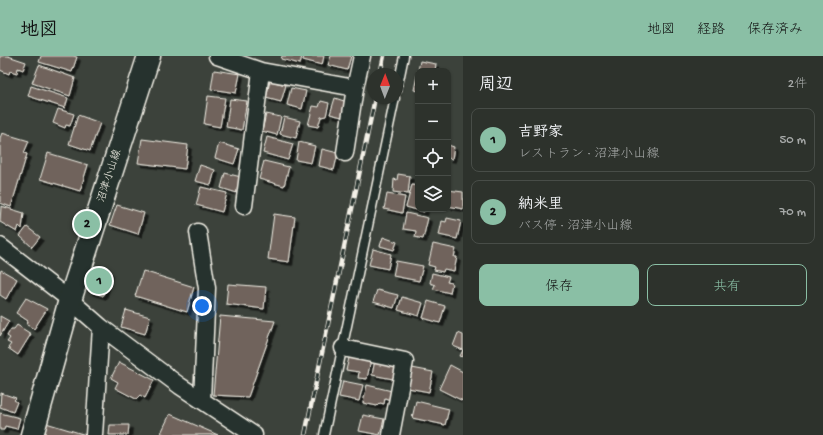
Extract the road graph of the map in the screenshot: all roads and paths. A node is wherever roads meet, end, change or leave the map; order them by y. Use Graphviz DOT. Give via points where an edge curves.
graph roads {
  1 [pos="149,56"];
  2 [pos="217,56"];
  3 [pos="362,56"];
  4 [pos="404,56"];
  5 [pos="402,68"];
  6 [pos="261,71"];
  7 [pos="355,88"];
  8 [pos="394,104"];
  9 [pos="345,153"];
  10 [pos="244,206"];
  11 [pos="198,232"];
  12 [pos="0,246"];
  13 [pos="70,300"];
  14 [pos="101,327"];
  15 [pos="343,348"];
  16 [pos="202,400"];
  17 [pos="32,435"];
  18 [pos="94,435"];
  19 [pos="254,435"];
  20 [pos="324,435"];
  21 [pos="391,435"];
  1 -- 13 [label="main road, 沼津小山線"];
  2 -- 6 [label="street"];
  3 -- 7 [label="street"];
  4 -- 5 [label="lane"];
  6 -- 7 [label="street"];
  6 -- 10 [label="street"];
  7 -- 9 [label="street"];
  8 -- 15 [label="lane"];
  11 -- 16 [label="street" via="207,288"];
  12 -- 13 [label="street"];
  13 -- 14 [label="street"];
  13 -- 17 [label="main road, 沼津小山線"];
  14 -- 16 [label="street"];
  14 -- 18 [label="street"];
  15 -- 20 [label="lane"];
  15 -- 21 [label="street" via="405,361"];
  16 -- 19 [label="street"];
}
